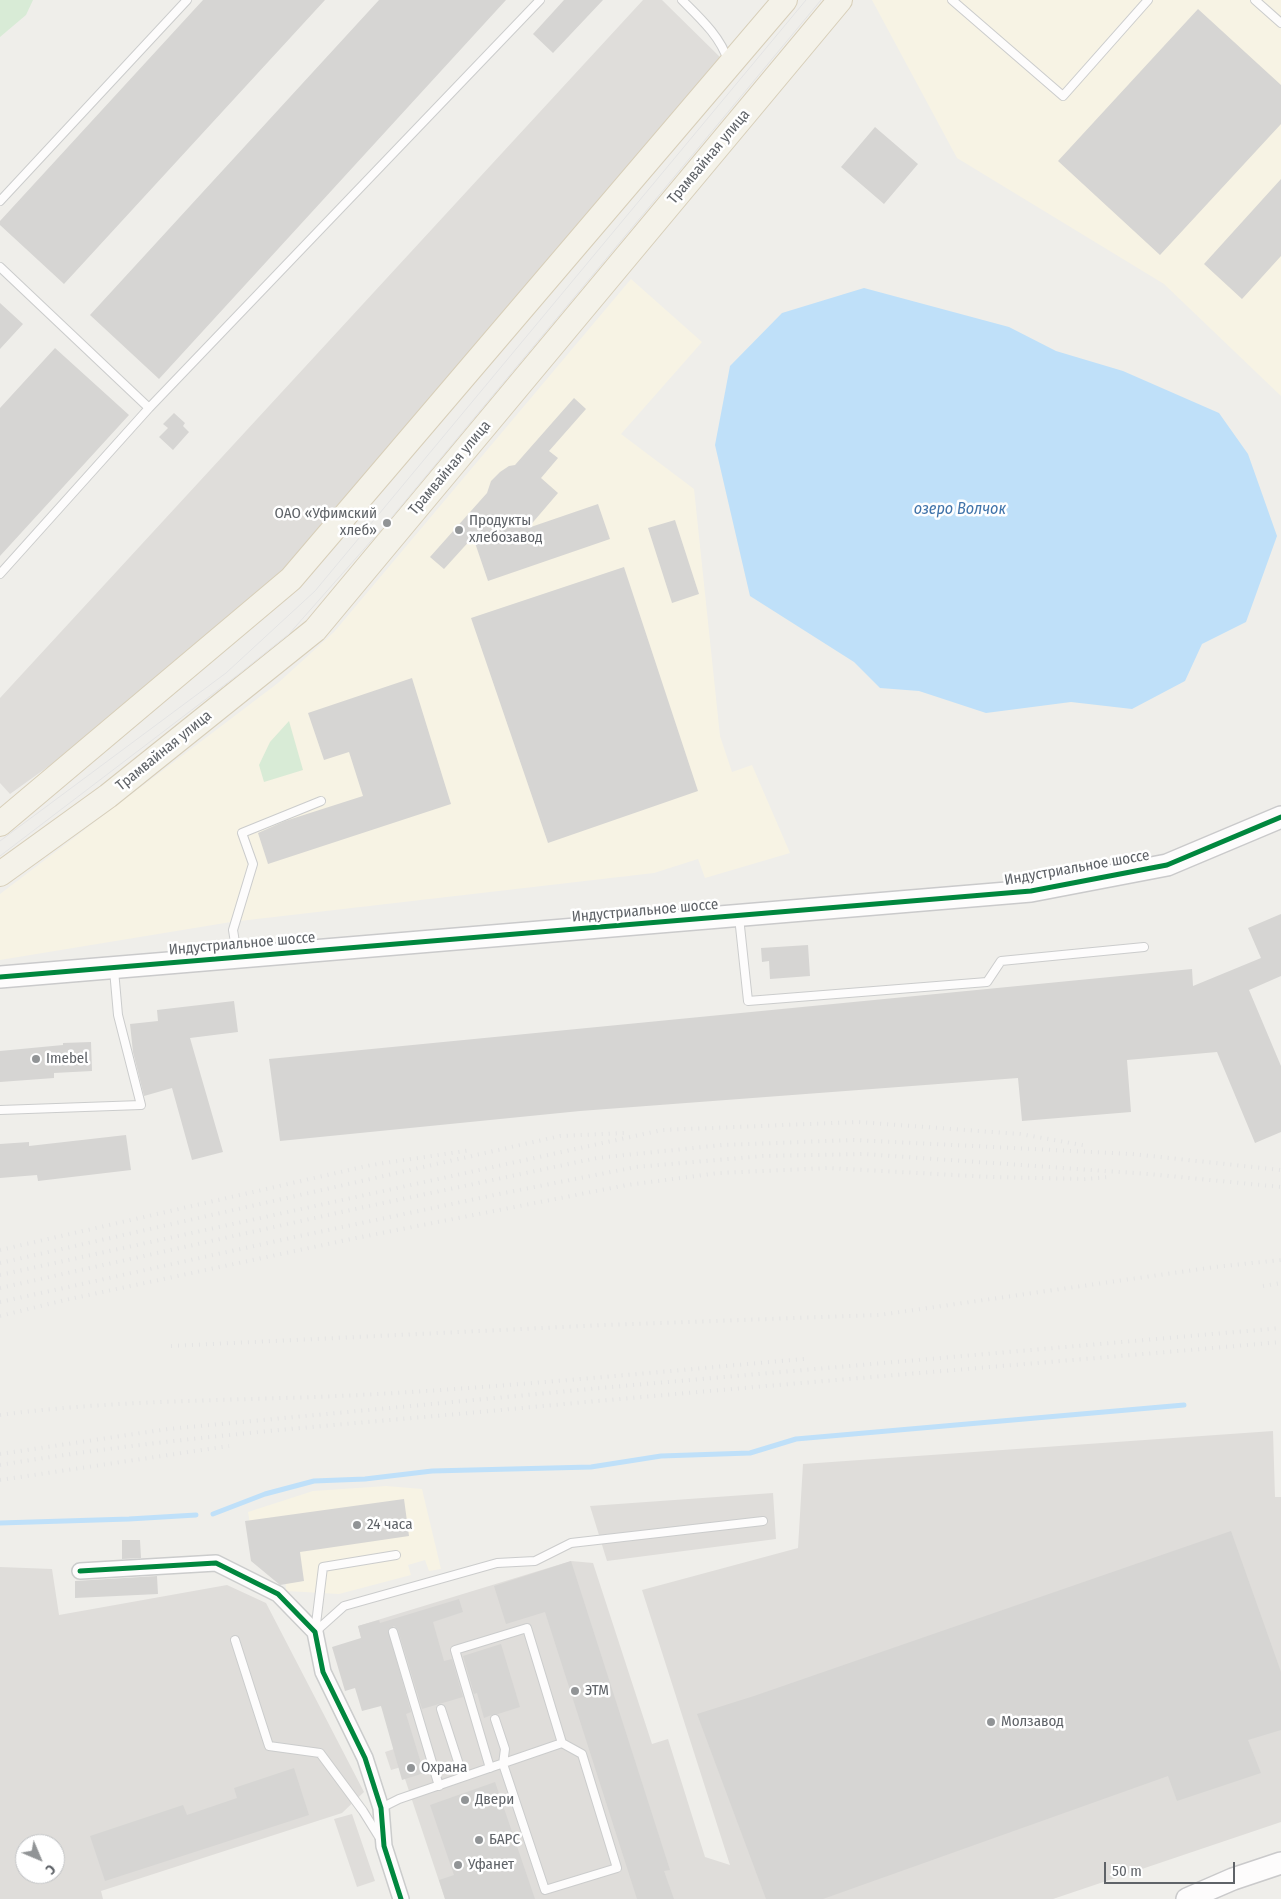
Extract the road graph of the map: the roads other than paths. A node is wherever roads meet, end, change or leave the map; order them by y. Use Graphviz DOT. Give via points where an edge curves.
graph roads {
  1 [pos="188,0"];
  2 [pos="540,0"];
  3 [pos="682,0"];
  4 [pos="785,0"];
  5 [pos="840,0"];
  6 [pos="952,0"];
  7 [pos="1148,0"];
  8 [pos="1255,0"];
  9 [pos="1281,24"];
  10 [pos="729,66"];
  11 [pos="0,201"];
  12 [pos="0,267"];
  13 [pos="149,408"];
  14 [pos="0,574"];
  15 [pos="321,801"];
  16 [pos="1281,817"];
  17 [pos="0,824"];
  18 [pos="0,874"];
  19 [pos="739,915"];
  20 [pos="1144,948"];
  21 [pos="237,957"];
  22 [pos="114,968"];
  23 [pos="0,977"];
  24 [pos="0,1110"];
  25 [pos="764,1521"];
  26 [pos="396,1555"];
  27 [pos="80,1571"];
  28 [pos="315,1632"];
  29 [pos="393,1632"];
  30 [pos="235,1640"];
  31 [pos="442,1709"];
  32 [pos="495,1720"];
  33 [pos="562,1743"];
  34 [pos="502,1764"];
  35 [pos="490,1768"];
  36 [pos="463,1777"];
  37 [pos="439,1786"];
  38 [pos="381,1808"];
  39 [pos="384,1846"];
  40 [pos="1281,1863"];
  41 [pos="1281,1872"];
  42 [pos="1234,1883"];
  43 [pos="1191,1898"];
  44 [pos="401,1899"];
  1 -- 11 [label="lane"];
  2 -- 13 [label="lane"];
  3 -- 10 [label="lane" via="704,22 726,53"];
  4 -- 10 [label="main road"];
  5 -- 18 [label="main road, Трамвайная улица" via="315,630 108,796"];
  6 -- 7 [label="lane" via="1063,96"];
  8 -- 9 [label="lane"];
  10 -- 17 [label="main road" via="291,579"];
  12 -- 13 [label="lane"];
  13 -- 14 [label="lane"];
  15 -- 21 [label="lane" via="242,833 253,864 233,930"];
  16 -- 19 [label="street, Индустриальное шоссе" via="1167,865 1031,891"];
  19 -- 20 [label="lane" via="748,1002 987,982 1001,961"];
  19 -- 21 [label="street, Индустриальное шоссе"];
  21 -- 22 [label="street, Индустриальное шоссе"];
  22 -- 23 [label="street, Индустриальное шоссе"];
  22 -- 24 [label="lane" via="118,1016 141,1105"];
  25 -- 28 [label="lane" via="571,1543 535,1561 498,1563 344,1606"];
  26 -- 28 [label="lane" via="323,1567"];
  27 -- 28 [label="street" via="216,1563 278,1594"];
  28 -- 38 [label="street" via="323,1672 366,1758"];
  29 -- 37 [label="lane"];
  30 -- 39 [label="lane" via="269,1746 320,1753 363,1811"];
  31 -- 36 [label="lane"];
  32 -- 34 [label="lane" via="505,1749"];
  33 -- 34 [label="lane"];
  33 -- 34 [label="lane" via="582,1754 617,1868 545,1890"];
  33 -- 35 [label="lane" via="527,1628 455,1650"];
  34 -- 35 [label="lane"];
  35 -- 36 [label="lane"];
  36 -- 37 [label="lane"];
  37 -- 38 [label="lane"];
  38 -- 39 [label="street"];
  39 -- 44 [label="street"];
  40 -- 42 [label="street"];
  41 -- 42 [label="street"];
  42 -- 43 [label="street"];
}
